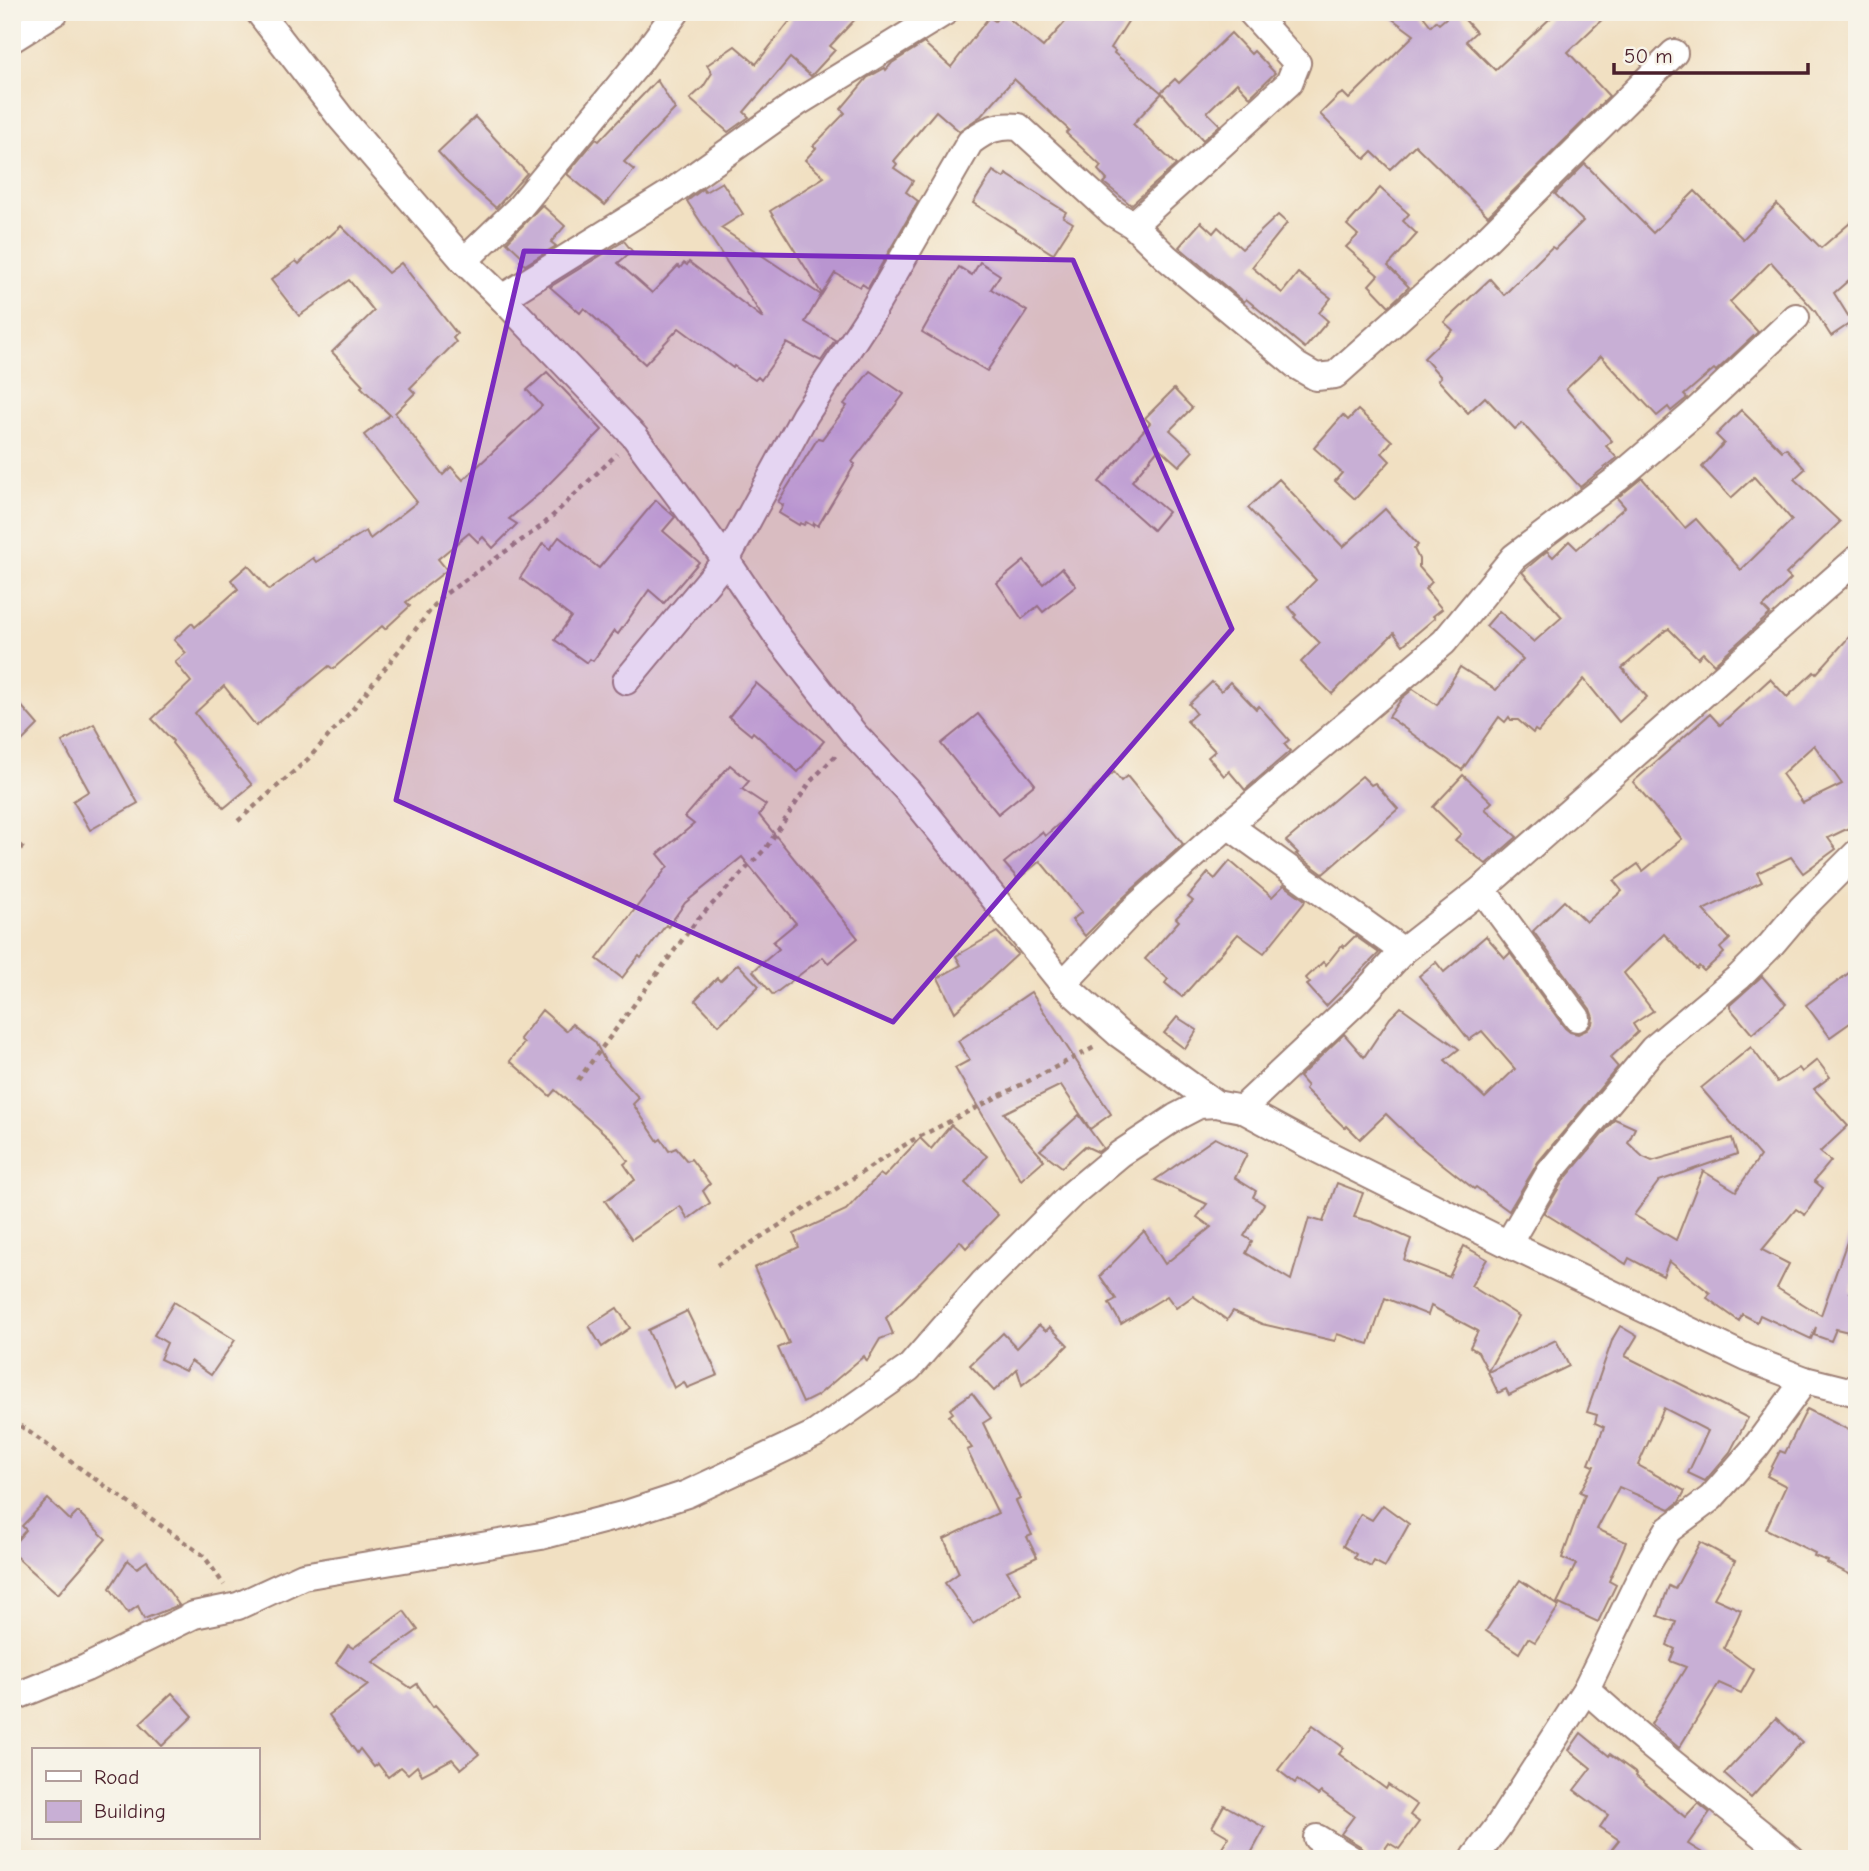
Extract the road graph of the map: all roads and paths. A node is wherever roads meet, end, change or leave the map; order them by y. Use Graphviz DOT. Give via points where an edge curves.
graph roads {
  1 [pos="55,12"];
  2 [pos="259,12"];
  3 [pos="676,12"];
  4 [pos="945,12"];
  5 [pos="1251,12"];
  6 [pos="12,39"];
  7 [pos="1675,53"];
  8 [pos="1133,225"];
  9 [pos="464,261"];
  10 [pos="502,298"];
  11 [pos="1796,317"];
  12 [pos="635,437"];
  13 [pos="1857,559"];
  14 [pos="726,560"];
  15 [pos="626,681"];
  16 [pos="855,735"];
  17 [pos="238,821"];
  18 [pos="1228,825"];
  19 [pos="12,839"];
  20 [pos="27,852"];
  21 [pos="1855,861"];
  22 [pos="1482,889"];
  23 [pos="1403,951"];
  24 [pos="1063,984"];
  25 [pos="1577,1018"];
  26 [pos="1119,1034"];
  27 [pos="578,1080"];
  28 [pos="1216,1104"];
  29 [pos="1242,1109"];
  30 [pos="1508,1244"];
  31 [pos="717,1265"];
  32 [pos="1805,1380"];
  33 [pos="1857,1393"];
  34 [pos="12,1420"];
  35 [pos="238,1606"];
  36 [pos="1586,1689"];
  37 [pos="12,1698"];
  38 [pos="1317,1838"];
  39 [pos="1475,1857"];
  40 [pos="1351,1859"];
  41 [pos="1792,1859"];
  1 -- 6 [label="street"];
  2 -- 9 [label="street" via="341,118"];
  3 -- 9 [label="street" via="519,208"];
  4 -- 10 [label="street" via="797,103 669,194"];
  5 -- 8 [label="street" via="1297,63 1289,83"];
  7 -- 8 [label="street" via="1486,240 1335,375 1316,377 1297,366"];
  8 -- 14 [label="street" via="1113,213 1020,127 986,130 970,142 869,317 805,415"];
  9 -- 10 [label="street"];
  10 -- 12 [label="street"];
  11 -- 18 [label="street" via="1618,479 1514,557 1444,642"];
  12 -- 14 [label="street"];
  12 -- 17 [label="path" via="543,526 441,597 308,759"];
  13 -- 22 [label="street"];
  14 -- 15 [label="street"];
  14 -- 16 [label="street" via="778,637"];
  16 -- 24 [label="street" via="907,790"];
  16 -- 27 [label="path" via="811,781 766,848 698,920"];
  18 -- 23 [label="street"];
  18 -- 24 [label="street" via="1118,924"];
  19 -- 20 [label="path"];
  21 -- 30 [label="street" via="1802,908 1739,977 1653,1049 1550,1172"];
  22 -- 23 [label="street"];
  22 -- 25 [label="street"];
  23 -- 29 [label="street"];
  24 -- 26 [label="street"];
  26 -- 28 [label="street"];
  26 -- 31 [label="path" via="911,1141"];
  28 -- 29 [label="street"];
  28 -- 35 [label="street" via="1199,1105 1176,1117 1110,1162 982,1283 909,1368 815,1434 687,1494 626,1514 541,1536 303,1576"];
  29 -- 30 [label="street"];
  30 -- 32 [label="street"];
  32 -- 33 [label="street"];
  32 -- 36 [label="street" via="1711,1498 1668,1530"];
  34 -- 35 [label="path" via="204,1556"];
  35 -- 37 [label="street" via="194,1615"];
  36 -- 39 [label="street"];
  36 -- 41 [label="street" via="1629,1730"];
  38 -- 40 [label="street"];
}
